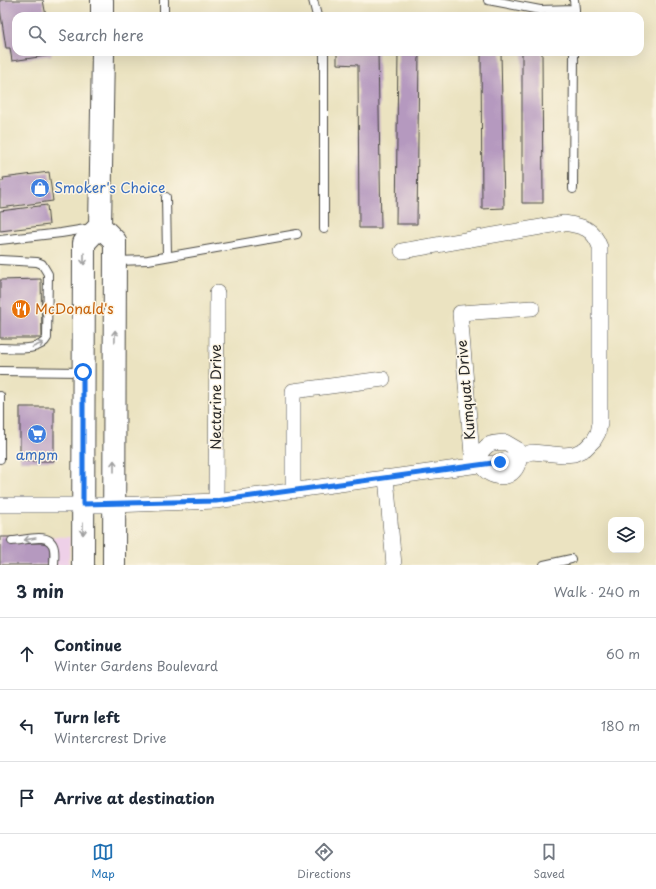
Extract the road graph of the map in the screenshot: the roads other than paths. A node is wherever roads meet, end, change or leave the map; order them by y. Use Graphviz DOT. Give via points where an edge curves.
graph roads {
  1 [pos="102,0"];
  2 [pos="164,0"];
  3 [pos="313,0"];
  4 [pos="488,0"];
  5 [pos="574,0"];
  6 [pos="102,12"];
  7 [pos="164,12"];
  8 [pos="316,12"];
  9 [pos="563,12"];
  10 [pos="575,12"];
  11 [pos="103,56"];
  12 [pos="324,56"];
  13 [pos="574,56"];
  14 [pos="574,189"];
  15 [pos="166,197"];
  16 [pos="100,226"];
  17 [pos="324,229"];
  18 [pos="298,234"];
  19 [pos="0,240"];
  20 [pos="402,251"];
  21 [pos="167,256"];
  22 [pos="0,260"];
  23 [pos="115,261"];
  24 [pos="217,293"];
  25 [pos="532,308"];
  26 [pos="0,348"];
  27 [pos="0,371"];
  28 [pos="83,372"];
  29 [pos="383,379"];
  30 [pos="0,396"];
  31 [pos="520,457"];
  32 [pos="0,459"];
  33 [pos="477,465"];
  34 [pos="386,477"];
  35 [pos="292,491"];
  36 [pos="216,501"];
  37 [pos="83,504"];
  38 [pos="114,504"];
  39 [pos="0,505"];
  40 [pos="12,541"];
  41 [pos="571,559"];
  42 [pos="54,565"];
  43 [pos="83,565"];
  44 [pos="114,565"];
  45 [pos="394,565"];
  46 [pos="544,565"];
  1 -- 6 [label="main road"];
  2 -- 7 [label="lane"];
  3 -- 8 [label="lane"];
  4 -- 9 [label="lane"];
  5 -- 10 [label="lane"];
  11 -- 16 [label="main road"];
  12 -- 17 [label="lane"];
  13 -- 14 [label="lane"];
  15 -- 21 [label="lane"];
  16 -- 19 [label="lane"];
  16 -- 23 [label="main road" via="115,241"];
  16 -- 28 [label="main road, one-way" via="84,243"];
  18 -- 21 [label="lane"];
  20 -- 31 [label="street" via="564,223 590,230 596,238 600,247 598,433 585,449 574,454 532,452"];
  21 -- 23 [label="lane" via="148,260"];
  26 -- 22 [label="lane, one-way" via="36,347 45,342 48,274 42,264 37,262"];
  38 -- 23 [label="main road, one-way"];
  24 -- 36 [label="street, Nectarine Drive"];
  25 -- 33 [label="street, Kumquat Drive" via="460,313"];
  27 -- 28 [label="lane"];
  28 -- 37 [label="main road"];
  29 -- 35 [label="street" via="292,391"];
  30 -- 32 [label="lane"];
  31 -- 33 [label="street"];
  31 -- 33 [label="street" via="513,472 506,476 486,473"];
  31 -- 33 [label="street" via="517,449 505,442 492,444 480,455"];
  33 -- 34 [label="street"];
  34 -- 35 [label="street"];
  34 -- 45 [label="street"];
  35 -- 36 [label="street"];
  36 -- 38 [label="street"];
  37 -- 38 [label="street"];
  37 -- 39 [label="street"];
  37 -- 43 [label="main road, one-way"];
  38 -- 44 [label="main road"];
  42 -- 40 [label="lane, one-way" via="54,548 49,540 34,538"];
  41 -- 46 [label="lane"];
}
